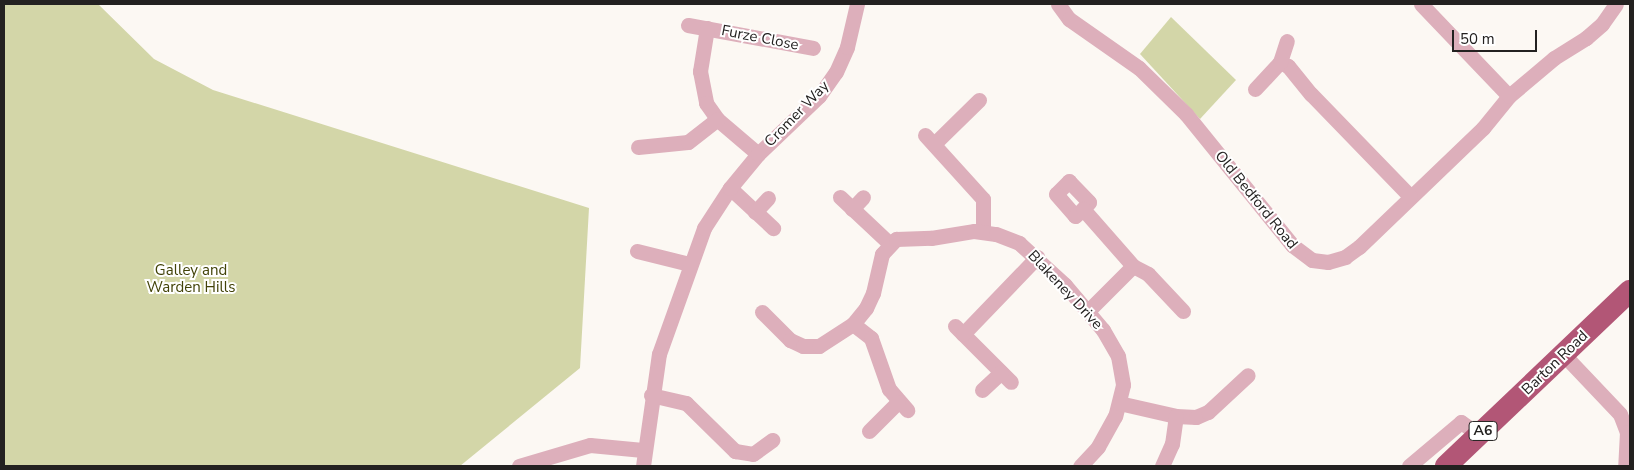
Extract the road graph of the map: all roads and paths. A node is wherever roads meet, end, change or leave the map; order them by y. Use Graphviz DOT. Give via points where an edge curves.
graph roads {
  1 [pos="857,4"];
  2 [pos="1058,4"];
  3 [pos="1421,4"];
  4 [pos="1616,4"];
  5 [pos="688,25"];
  6 [pos="708,28"];
  7 [pos="1287,41"];
  8 [pos="813,48"];
  9 [pos="1280,62"];
  10 [pos="1255,89"];
  11 [pos="1509,96"];
  12 [pos="979,100"];
  13 [pos="718,119"];
  14 [pos="638,147"];
  15 [pos="758,154"];
  16 [pos="730,188"];
  17 [pos="840,196"];
  18 [pos="1410,196"];
  19 [pos="863,197"];
  20 [pos="768,198"];
  21 [pos="852,209"];
  22 [pos="1082,209"];
  23 [pos="756,212"];
  24 [pos="773,228"];
  25 [pos="983,232"];
  26 [pos="888,243"];
  27 [pos="637,251"];
  28 [pos="654,255"];
  29 [pos="1037,257"];
  30 [pos="689,264"];
  31 [pos="1133,266"];
  32 [pos="652,271"];
  33 [pos="1630,290"];
  34 [pos="1183,311"];
  35 [pos="762,312"];
  36 [pos="1087,312"];
  37 [pos="853,324"];
  38 [pos="1564,355"];
  39 [pos="1248,375"];
  40 [pos="982,390"];
  41 [pos="651,395"];
  42 [pos="1119,404"];
  43 [pos="1625,410"];
  44 [pos="1176,416"];
  45 [pos="869,431"];
  46 [pos="1479,435"];
  47 [pos="772,440"];
  48 [pos="643,450"];
  49 [pos="538,464"];
  50 [pos="519,466"];
  51 [pos="643,466"];
  52 [pos="1080,466"];
  53 [pos="1162,466"];
  54 [pos="1409,466"];
  55 [pos="1446,466"];
  56 [pos="1625,466"];
  1 -- 15 [label="street, Cromer Way" via="847,47 836,72 819,96"];
  2 -- 18 [label="street, Old Bedford Road" via="1069,19 1139,68 1186,114 1292,245 1312,260 1328,262 1345,257"];
  3 -- 11 [label="street"];
  4 -- 11 [label="street, Old Bedford Road" via="1602,24 1586,38 1554,58"];
  5 -- 6 [label="street, Furze Close"];
  6 -- 8 [label="street, Furze Close"];
  6 -- 13 [label="street, Furze Close" via="701,88 706,103"];
  7 -- 9 [label="street"];
  9 -- 10 [label="street"];
  9 -- 18 [label="street" via="1288,66"];
  11 -- 18 [label="street, Old Bedford Road" via="1483,128"];
  12 -- 25 [label="street" via="929,140 983,199"];
  13 -- 14 [label="street" via="688,142"];
  13 -- 15 [label="street, Furze Close"];
  15 -- 16 [label="street, Cromer Way"];
  16 -- 23 [label="street"];
  16 -- 30 [label="street, Cromer Way" via="704,228"];
  17 -- 21 [label="street"];
  19 -- 21 [label="street"];
  20 -- 23 [label="street"];
  21 -- 26 [label="street"];
  22 -- 31 [label="street"];
  23 -- 24 [label="street"];
  25 -- 26 [label="street, Blakeney Drive" via="905,238"];
  25 -- 29 [label="street, Blakeney Drive" via="1019,243"];
  26 -- 37 [label="street" via="882,254 873,293"];
  27 -- 28 [label="street"];
  28 -- 30 [label="street"];
  28 -- 32 [label="street"];
  29 -- 36 [label="street, Blakeney Drive"];
  29 -- 40 [label="street" via="959,330 1006,377"];
  30 -- 41 [label="street, Cromer Way" via="658,354"];
  31 -- 34 [label="street" via="1148,274"];
  31 -- 36 [label="street"];
  33 -- 38 [label="highway, Barton Road / A6"];
  35 -- 37 [label="street" via="781,322 790,340 803,346 818,346"];
  36 -- 42 [label="street, Blakeney Drive" via="1113,344 1118,356 1123,385"];
  37 -- 45 [label="street" via="871,338 884,376 903,406"];
  38 -- 43 [label="street"];
  38 -- 46 [label="highway, Barton Road / A6"];
  39 -- 44 [label="street" via="1208,412 1196,417"];
  41 -- 47 [label="street" via="686,403 735,451 753,454"];
  41 -- 48 [label="street, Cromer Way"];
  42 -- 44 [label="street"];
  42 -- 52 [label="street, Blakeney Drive" via="1102,440"];
  43 -- 56 [label="street"];
  44 -- 53 [label="street" via="1172,444"];
  46 -- 54 [label="street" via="1461,422"];
  46 -- 55 [label="highway, Barton Road / A6"];
  48 -- 49 [label="street" via="590,445 572,448"];
  48 -- 51 [label="street, Cromer Way"];
  49 -- 50 [label="street"];
}
